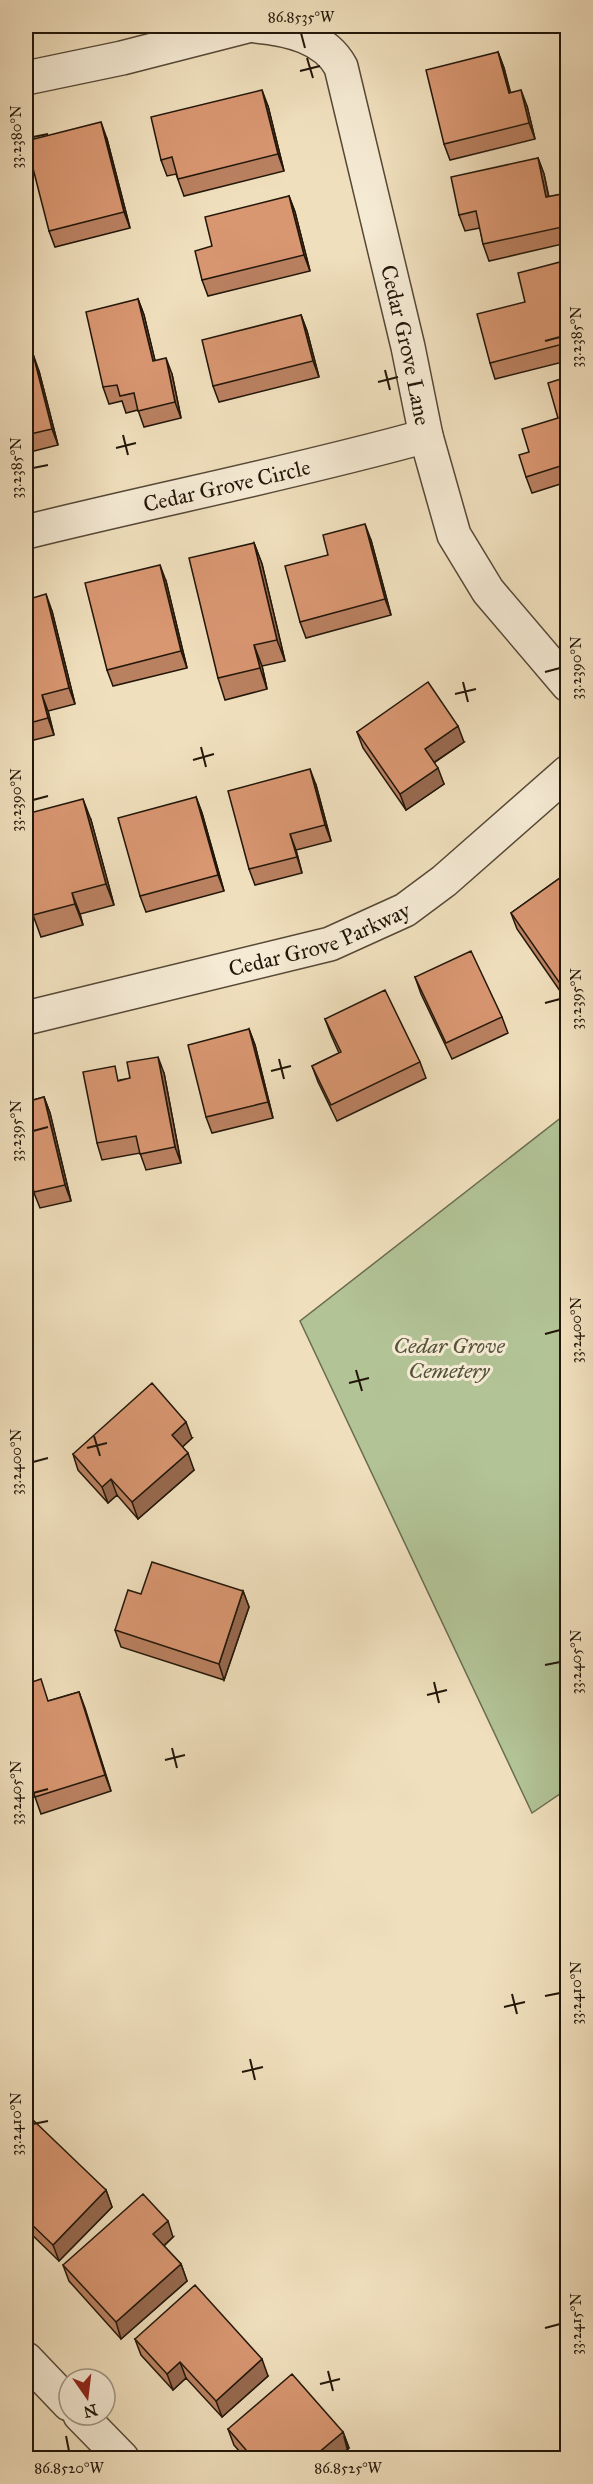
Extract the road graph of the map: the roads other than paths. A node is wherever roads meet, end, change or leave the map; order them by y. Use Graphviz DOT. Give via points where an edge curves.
graph roads {
  1 [pos="247,26"];
  2 [pos="256,26"];
  3 [pos="26,78"];
  4 [pos="426,436"];
  5 [pos="26,532"];
  6 [pos="567,685"];
  7 [pos="567,772"];
  8 [pos="26,1018"];
  9 [pos="26,2359"];
  10 [pos="57,2391"];
  11 [pos="92,2427"];
  12 [pos="122,2458"];
  1 -- 3 [label="street"];
  2 -- 4 [label="street, Cedar Grove Lane" via="305,36 336,56 341,67"];
  4 -- 5 [label="street, Cedar Grove Circle"];
  4 -- 6 [label="street, Cedar Grove Lane" via="454,536 488,591"];
  7 -- 8 [label="street, Cedar Grove Parkway" via="444,881 405,910 330,944"];
  9 -- 10 [label="street"];
  11 -- 12 [label="street"];
}
